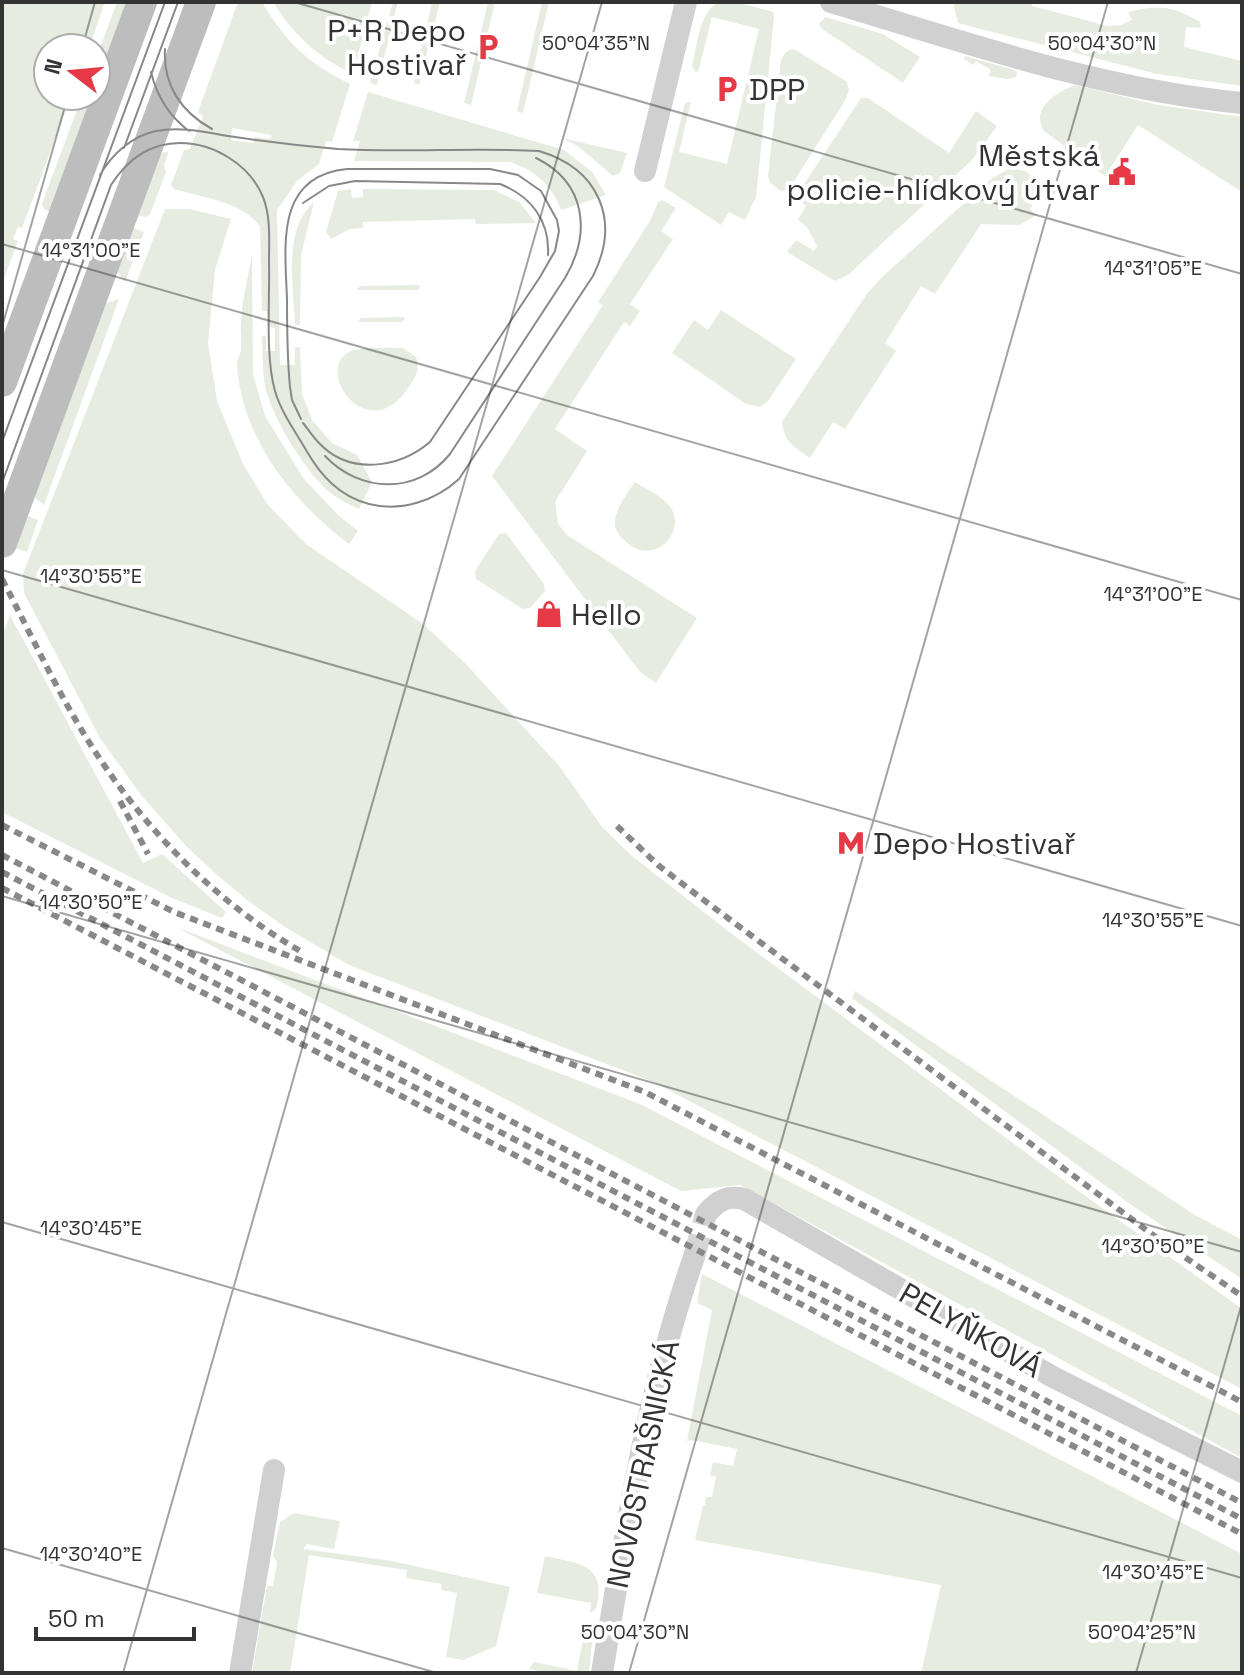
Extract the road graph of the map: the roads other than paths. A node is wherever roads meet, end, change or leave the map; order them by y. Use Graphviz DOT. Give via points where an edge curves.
graph roads {
  1 [pos="142,2"];
  2 [pos="201,2"];
  3 [pos="686,2"];
  4 [pos="831,2"];
  5 [pos="1242,103"];
  6 [pos="645,171"];
  7 [pos="2,382"];
  8 [pos="2,542"];
  9 [pos="706,1214"];
  10 [pos="694,1257"];
  11 [pos="274,1470"];
  12 [pos="1242,1472"];
  13 [pos="240,1673"];
  14 [pos="602,1673"];
  1 -- 7 [label="main road"];
  2 -- 8 [label="main road"];
  3 -- 6 [label="street"];
  4 -- 5 [label="street" via="1103,78"];
  9 -- 12 [label="street, PELYŇKOVÁ" via="716,1202 744,1199 1053,1377"];
  10 -- 14 [label="street, NOVOSTRAŠNICKÁ" via="645,1439"];
  11 -- 13 [label="street"];
}
